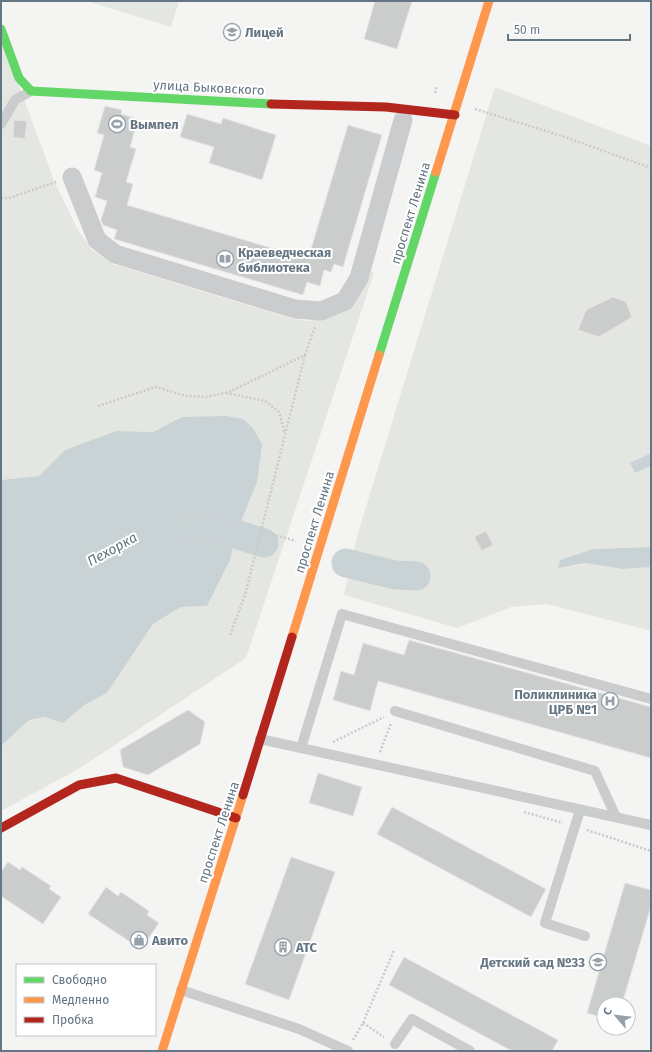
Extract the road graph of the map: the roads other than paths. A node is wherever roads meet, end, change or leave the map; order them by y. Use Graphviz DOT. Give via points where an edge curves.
graph roads {
  1 [pos="489,1"];
  2 [pos="1,29"];
  3 [pos="32,91"];
  4 [pos="455,115"];
  5 [pos="403,120"];
  6 [pos="1,124"];
  7 [pos="72,177"];
  8 [pos="651,699"];
  9 [pos="395,711"];
  10 [pos="260,739"];
  11 [pos="301,748"];
  12 [pos="580,810"];
  13 [pos="236,818"];
  14 [pos="616,818"];
  15 [pos="651,825"];
  16 [pos="1,828"];
  17 [pos="586,936"];
  18 [pos="181,990"];
  19 [pos="395,1044"];
  20 [pos="162,1051"];
  21 [pos="347,1051"];
  22 [pos="470,1051"];
  1 -- 4 [label="main road, проспект Ленина"];
  2 -- 3 [label="main road" via="19,78"];
  3 -- 4 [label="main road, улица Быковского" via="430,110"];
  3 -- 6 [label="lane" via="15,100"];
  4 -- 10 [label="main road, проспект Ленина"];
  5 -- 7 [label="street" via="359,278 346,300 321,311 295,310 115,254 97,240"];
  8 -- 11 [label="lane" via="342,614"];
  9 -- 14 [label="lane" via="595,771"];
  10 -- 11 [label="lane"];
  10 -- 13 [label="main road, проспект Ленина"];
  11 -- 12 [label="lane"];
  12 -- 14 [label="lane"];
  12 -- 17 [label="lane" via="545,923"];
  13 -- 16 [label="main road" via="116,778 79,785"];
  13 -- 18 [label="main road, проспект Ленина"];
  14 -- 15 [label="lane"];
  18 -- 20 [label="main road, проспект Ленина"];
  18 -- 21 [label="lane" via="299,1029"];
  19 -- 22 [label="lane" via="412,1019"];
}
